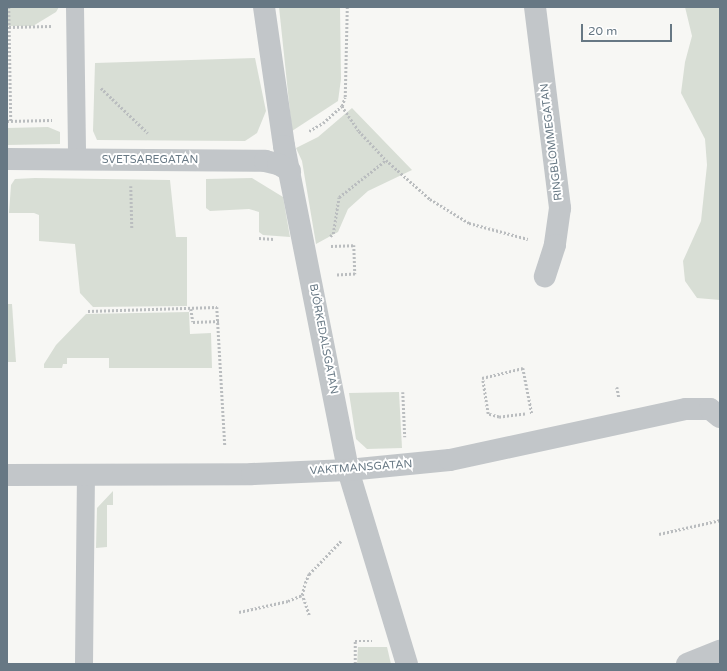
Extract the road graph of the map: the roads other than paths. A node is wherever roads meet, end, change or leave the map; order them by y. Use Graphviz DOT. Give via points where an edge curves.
graph roads {
  1 [pos="76,7"];
  2 [pos="264,7"];
  3 [pos="535,7"];
  4 [pos="7,159"];
  5 [pos="77,159"];
  6 [pos="290,172"];
  7 [pos="545,276"];
  8 [pos="715,413"];
  9 [pos="348,470"];
  10 [pos="7,474"];
  11 [pos="86,475"];
  12 [pos="720,651"];
  13 [pos="84,664"];
  14 [pos="407,664"];
  15 [pos="687,664"];
  1 -- 5 [label="lane"];
  2 -- 6 [label="street, BJÖRKEDALSGATAN"];
  3 -- 7 [label="street, RINGBLOMMEGATAN" via="560,208 555,245"];
  4 -- 5 [label="street, SVETSAREGATAN"];
  5 -- 6 [label="street, SVETSAREGATAN" via="264,161 278,164"];
  6 -- 9 [label="street, BJÖRKEDALSGATAN" via="315,247 310,276"];
  8 -- 9 [label="street, VAKTMANSGATAN" via="686,409 450,460"];
  9 -- 11 [label="street, VAKTMANSGATAN"];
  9 -- 14 [label="street, BJÖRKEDALSGATAN"];
  10 -- 11 [label="street, VAKTMANSGATAN"];
  11 -- 13 [label="lane"];
  12 -- 15 [label="street"];
}
